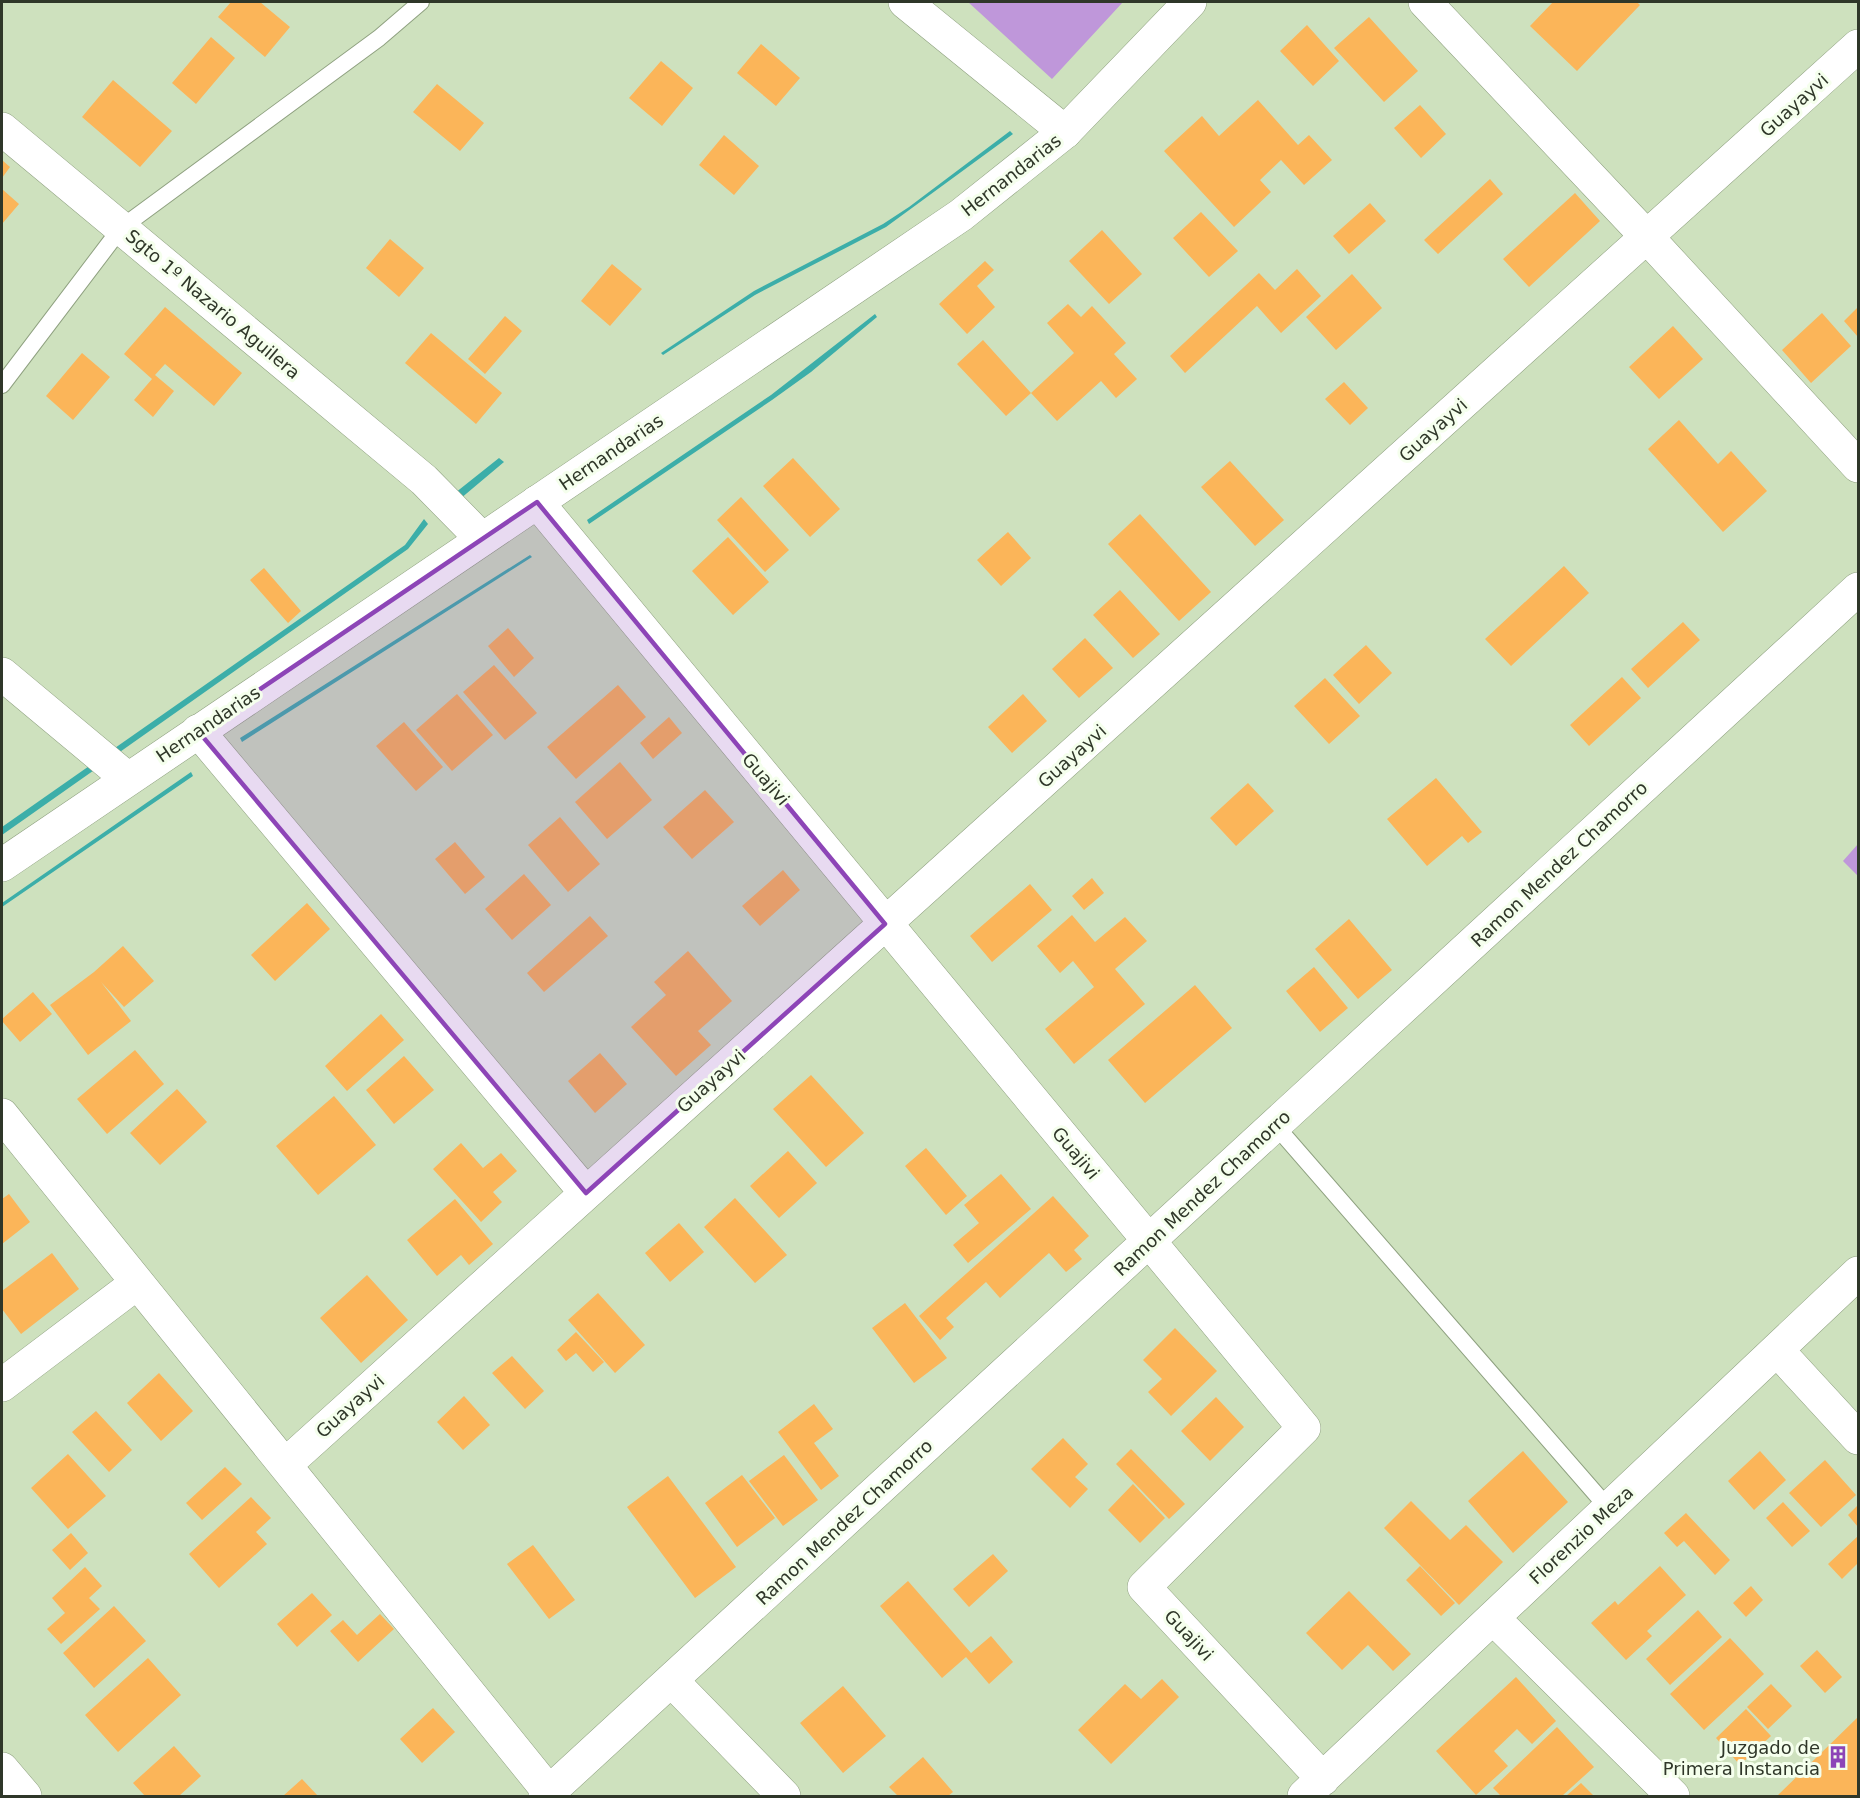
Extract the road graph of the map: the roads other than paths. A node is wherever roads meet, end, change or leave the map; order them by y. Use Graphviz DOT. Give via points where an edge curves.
graph roads {
  1 [pos="421,2"];
  2 [pos="905,2"];
  3 [pos="1190,2"];
  4 [pos="1425,2"];
  5 [pos="1858,46"];
  6 [pos="2,129"];
  7 [pos="1065,132"];
  8 [pos="121,228"];
  9 [pos="1647,237"];
  10 [pos="2,385"];
  11 [pos="1858,466"];
  12 [pos="537,502"];
  13 [pos="482,539"];
  14 [pos="1858,589"];
  15 [pos="2,675"];
  16 [pos="198,731"];
  17 [pos="128,779"];
  18 [pos="2,865"];
  19 [pos="885,924"];
  20 [pos="2,1115"];
  21 [pos="1275,1125"];
  22 [pos="586,1193"];
  23 [pos="1149,1241"];
  24 [pos="1858,1273"];
  25 [pos="137,1283"];
  26 [pos="1777,1350"];
  27 [pos="2,1385"];
  28 [pos="1858,1438"];
  29 [pos="285,1465"];
  30 [pos="1609,1509"];
  31 [pos="1493,1618"];
  32 [pos="671,1680"];
  33 [pos="2,1769"];
  34 [pos="1314,1788"];
  35 [pos="547,1794"];
  36 [pos="25,1797"];
  37 [pos="784,1797"];
  38 [pos="1672,1797"];
  1 -- 8 [label="lane" via="379,38"];
  2 -- 7 [label="street"];
  3 -- 7 [label="street, Hernandarias"];
  4 -- 9 [label="street"];
  5 -- 9 [label="street, Guayayvi"];
  6 -- 8 [label="street, Sgto 1º Nazario Aguilera"];
  7 -- 12 [label="street, Hernandarias" via="961,215"];
  8 -- 10 [label="lane"];
  8 -- 13 [label="street, Sgto 1º Nazario Aguilera" via="424,480"];
  9 -- 11 [label="street"];
  9 -- 19 [label="street, Guayayvi"];
  12 -- 13 [label="street, Hernandarias"];
  12 -- 19 [label="street, Guajivi"];
  13 -- 16 [label="street, Hernandarias"];
  14 -- 21 [label="street, Ramon Mendez Chamorro"];
  15 -- 17 [label="street"];
  16 -- 17 [label="street, Hernandarias"];
  16 -- 22 [label="street"];
  17 -- 18 [label="street, Hernandarias"];
  19 -- 22 [label="street, Guayayvi"];
  19 -- 23 [label="street, Guajivi"];
  20 -- 25 [label="street"];
  21 -- 23 [label="street, Ramon Mendez Chamorro"];
  21 -- 30 [label="lane"];
  22 -- 29 [label="street, Guayayvi"];
  23 -- 32 [label="street, Ramon Mendez Chamorro"];
  23 -- 34 [label="street, Guajivi" via="1304,1428 1144,1587"];
  24 -- 26 [label="street, Florenzio Meza"];
  25 -- 27 [label="street"];
  25 -- 29 [label="street"];
  26 -- 28 [label="street"];
  26 -- 30 [label="street, Florenzio Meza"];
  29 -- 35 [label="street"];
  30 -- 31 [label="street, Florenzio Meza"];
  31 -- 34 [label="street, Florenzio Meza"];
  31 -- 38 [label="street"];
  32 -- 35 [label="street, Ramon Mendez Chamorro"];
  32 -- 37 [label="street"];
  33 -- 36 [label="street"];
}
